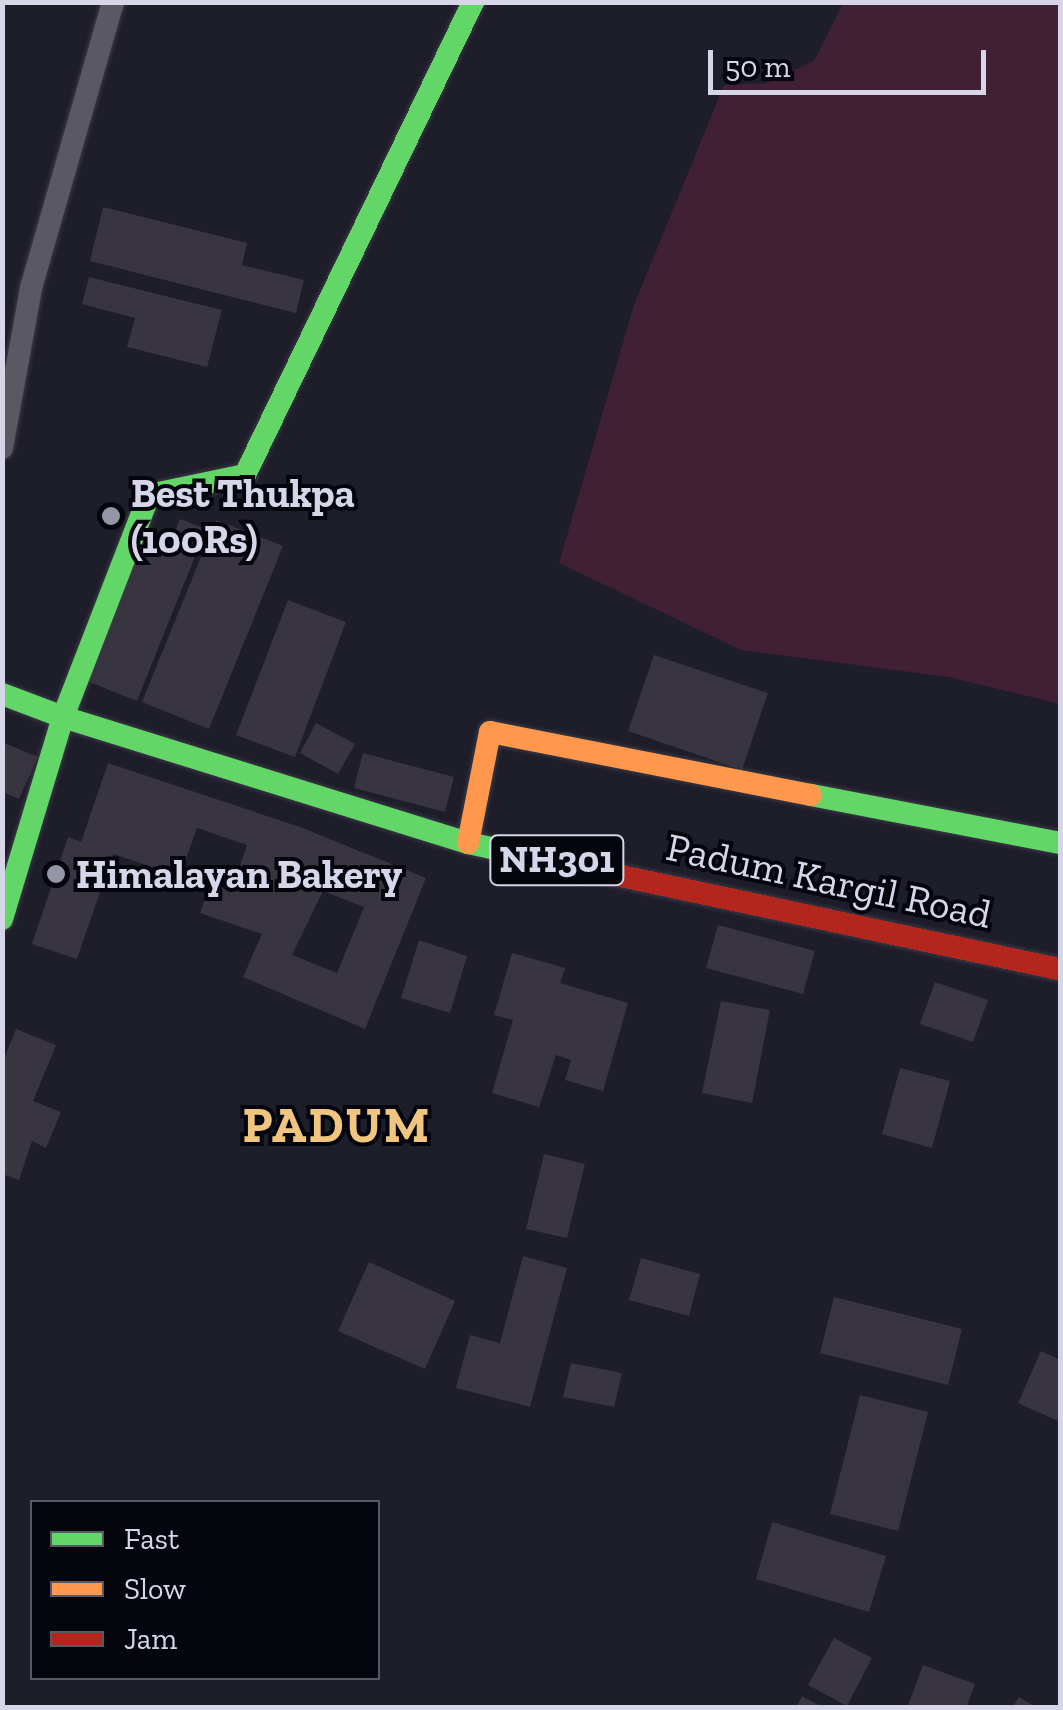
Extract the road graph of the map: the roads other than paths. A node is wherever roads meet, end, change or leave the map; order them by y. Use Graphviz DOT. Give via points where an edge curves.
graph roads {
  1 [pos="112,2"];
  2 [pos="473,2"];
  3 [pos="2,448"];
  4 [pos="2,694"];
  5 [pos="63,717"];
  6 [pos="468,843"];
  7 [pos="1060,843"];
  8 [pos="2,920"];
  9 [pos="1060,969"];
  1 -- 3 [label="lane" via="31,288"];
  2 -- 5 [label="main road" via="245,475 149,495"];
  4 -- 5 [label="main road, Padum Kargil Road"];
  5 -- 6 [label="main road, Padum Kargil Road / NH301"];
  5 -- 8 [label="main road"];
  6 -- 7 [label="main road" via="490,732"];
  6 -- 9 [label="main road, Padum Kargil Road / NH301"];
}
